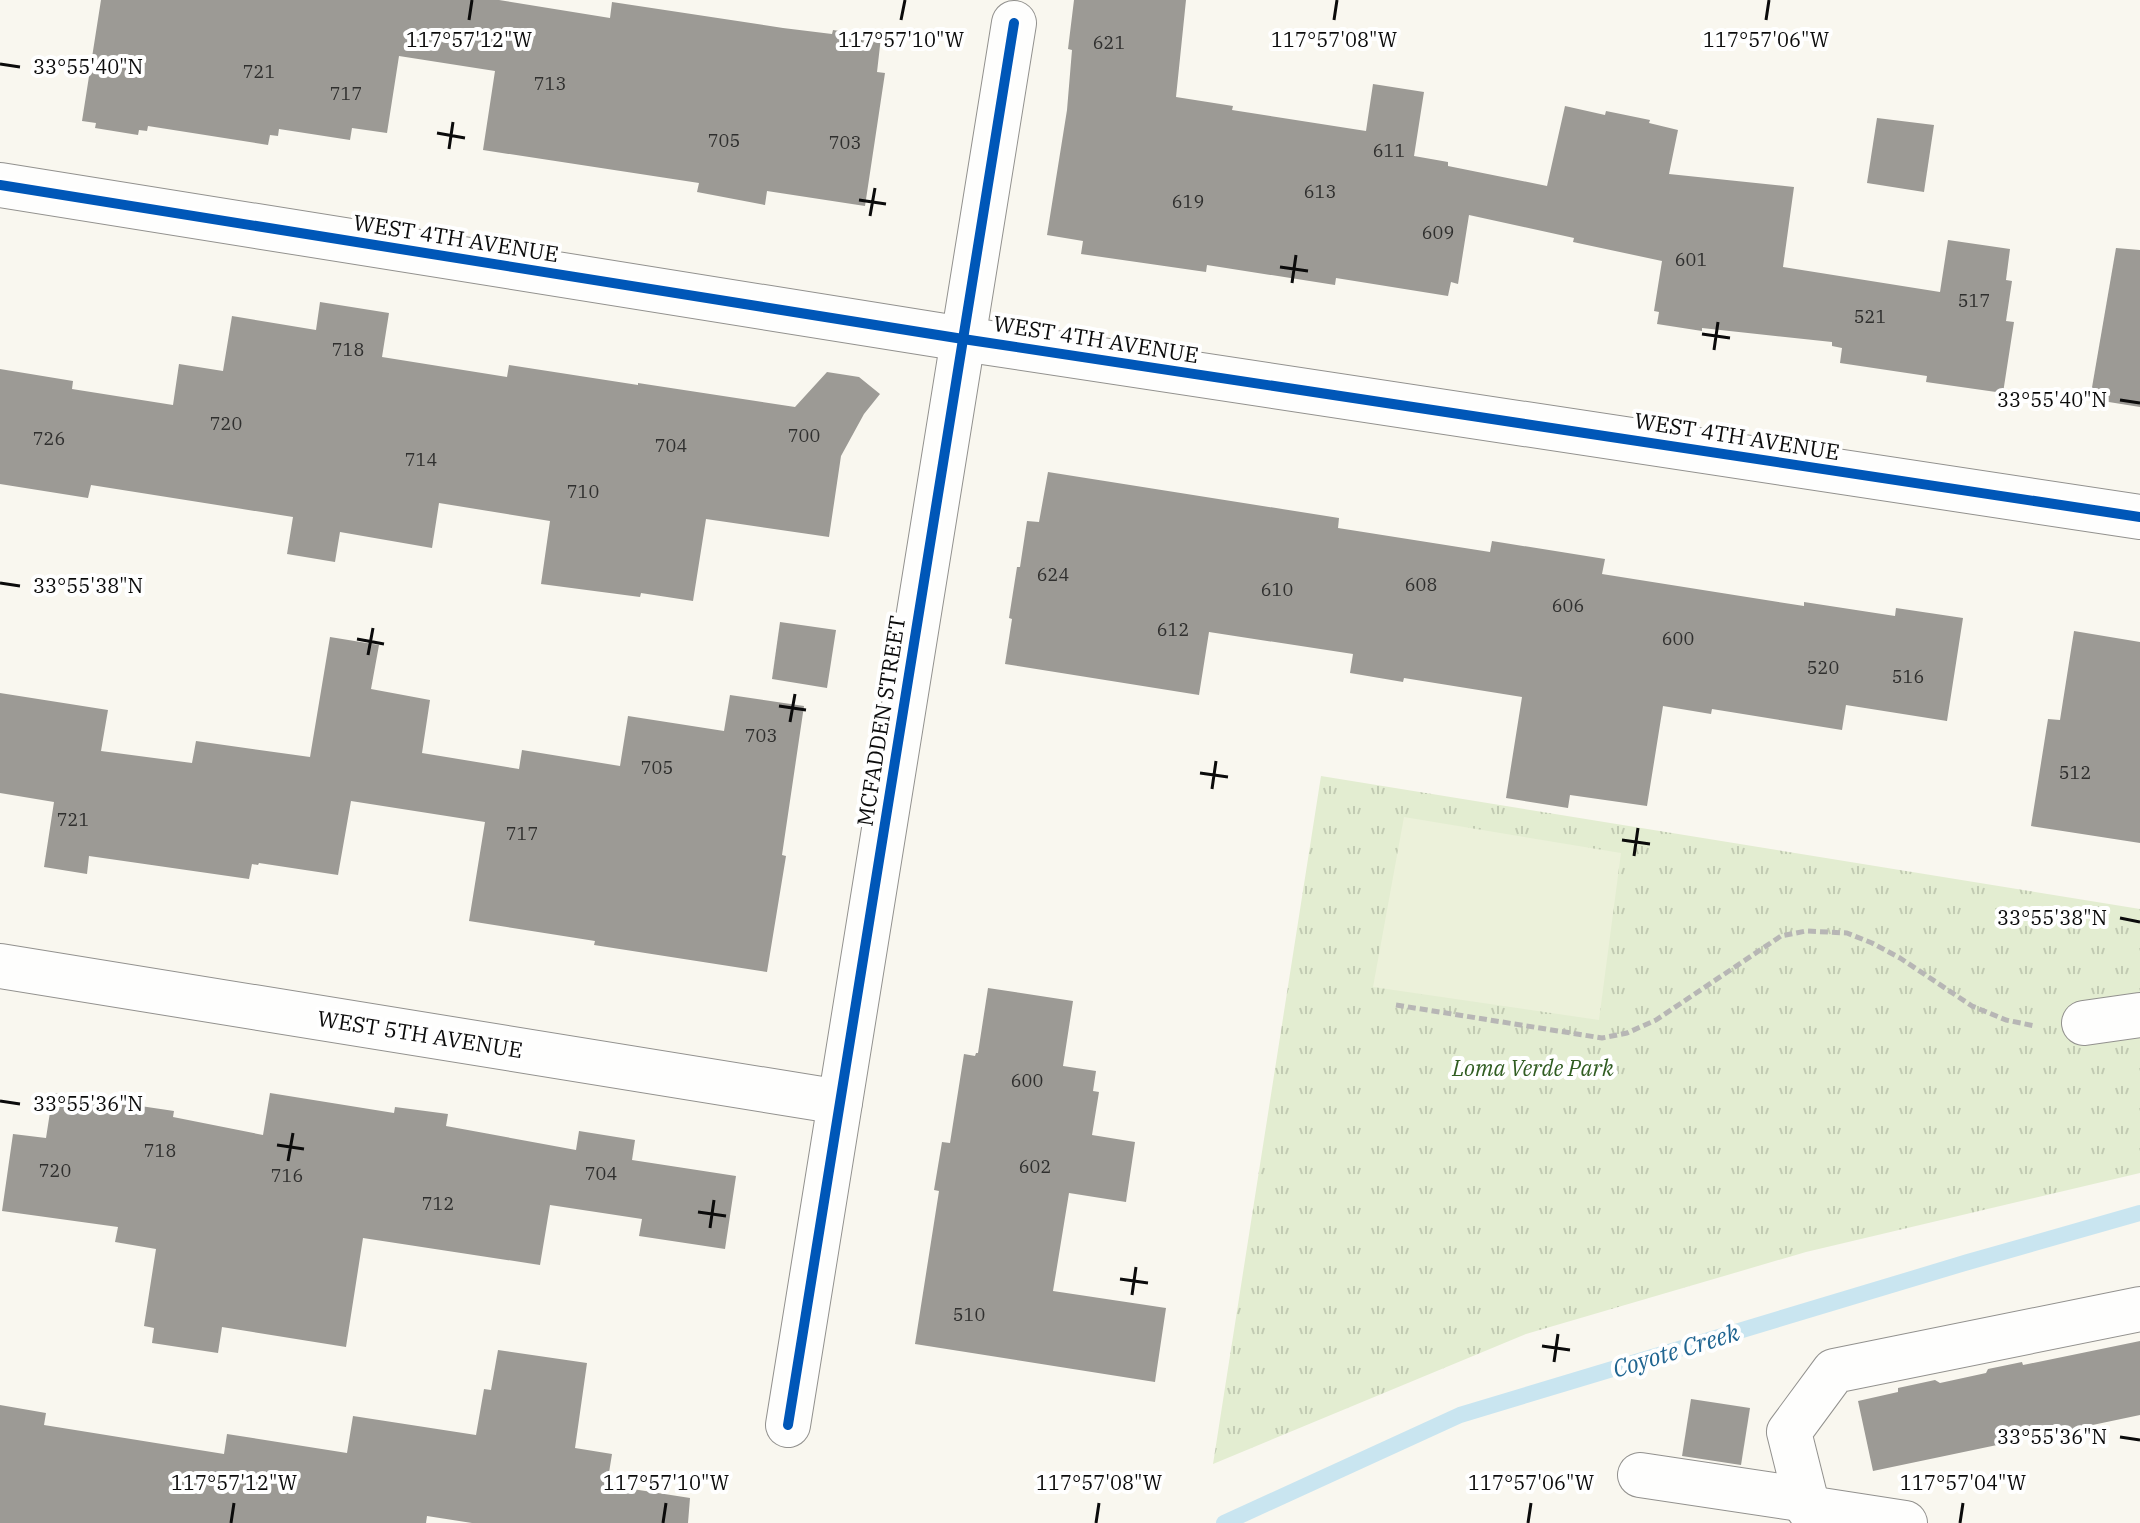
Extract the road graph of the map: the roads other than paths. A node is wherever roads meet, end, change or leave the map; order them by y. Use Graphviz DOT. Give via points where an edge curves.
graph roads {
  1 [pos="1014,23"];
  2 [pos="0,185"];
  3 [pos="963,339"];
  4 [pos="2140,517"];
  5 [pos="0,966"];
  6 [pos="2140,1015"];
  7 [pos="2084,1023"];
  8 [pos="840,1102"];
  9 [pos="2140,1309"];
  10 [pos="788,1425"];
  11 [pos="1640,1475"];
  12 [pos="1807,1500"];
  13 [pos="1905,1523"];
  1 -- 3 [label="street, MCFADDEN STREET"];
  2 -- 3 [label="street, WEST 4TH AVENUE"];
  3 -- 4 [label="street, WEST 4TH AVENUE"];
  3 -- 8 [label="street, MCFADDEN STREET"];
  5 -- 8 [label="street, WEST 5TH AVENUE"];
  6 -- 7 [label="street"];
  8 -- 10 [label="street, MCFADDEN STREET"];
  9 -- 12 [label="street" via="1834,1371 1789,1432"];
  11 -- 12 [label="street"];
  12 -- 13 [label="street" via="1808,1508"];
}
